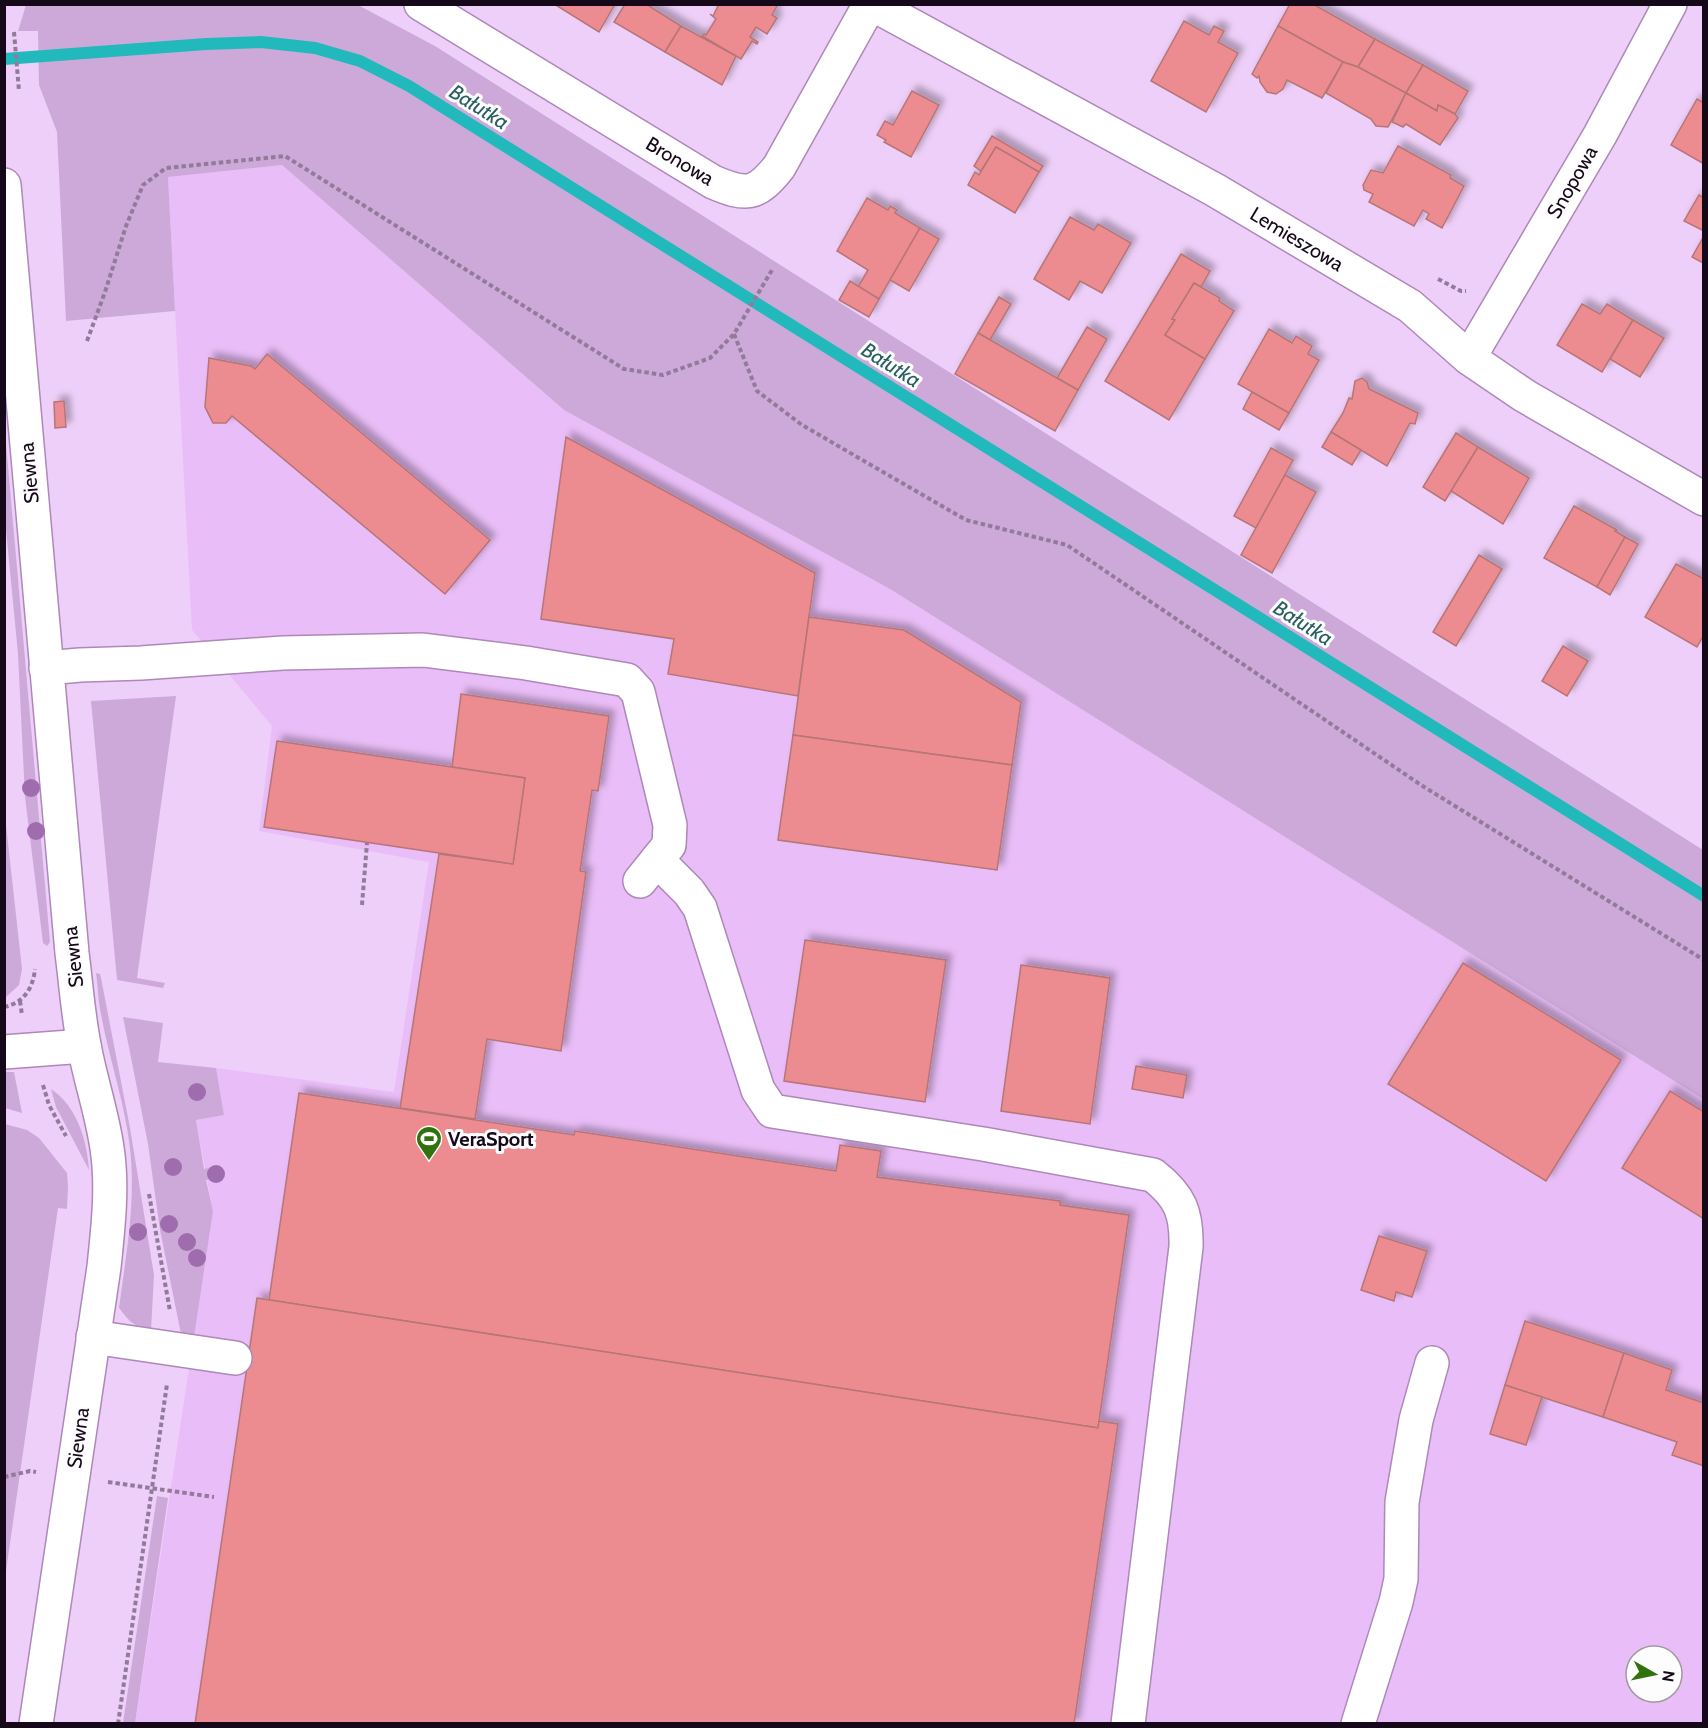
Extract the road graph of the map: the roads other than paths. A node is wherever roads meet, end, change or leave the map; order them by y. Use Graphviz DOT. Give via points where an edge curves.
graph roads {
  1 [pos="421,4"];
  2 [pos="871,4"];
  3 [pos="1671,4"];
  4 [pos="4,185"];
  5 [pos="1469,358"];
  6 [pos="1704,500"];
  7 [pos="46,669"];
  8 [pos="84,1046"];
  9 [pos="4,1052"];
  10 [pos="93,1337"];
  11 [pos="235,1358"];
  12 [pos="1432,1363"];
  13 [pos="36,1724"];
  14 [pos="1128,1724"];
  15 [pos="1358,1724"];
  1 -- 2 [label="street, Bronowa" via="713,182 741,193 767,182 779,167"];
  2 -- 5 [label="street, Lemieszowa" via="1236,202 1410,306"];
  3 -- 5 [label="street, Snopowa" via="1600,135"];
  4 -- 7 [label="street, Siewna"];
  5 -- 6 [label="street, Lemieszowa" via="1525,396"];
  7 -- 8 [label="street, Siewna"];
  7 -- 14 [label="street" via="283,653 423,650 627,680 638,692 670,825 669,845 649,870 689,892 700,908 758,1090 772,1111 1153,1175 1167,1186 1178,1200 1187,1224 1186,1247"];
  8 -- 9 [label="street"];
  8 -- 10 [label="street, Siewna" via="107,1148 109,1176 104,1267"];
  10 -- 11 [label="street"];
  10 -- 13 [label="street, Siewna"];
  12 -- 15 [label="street" via="1416,1420 1402,1502 1401,1579"];
}
